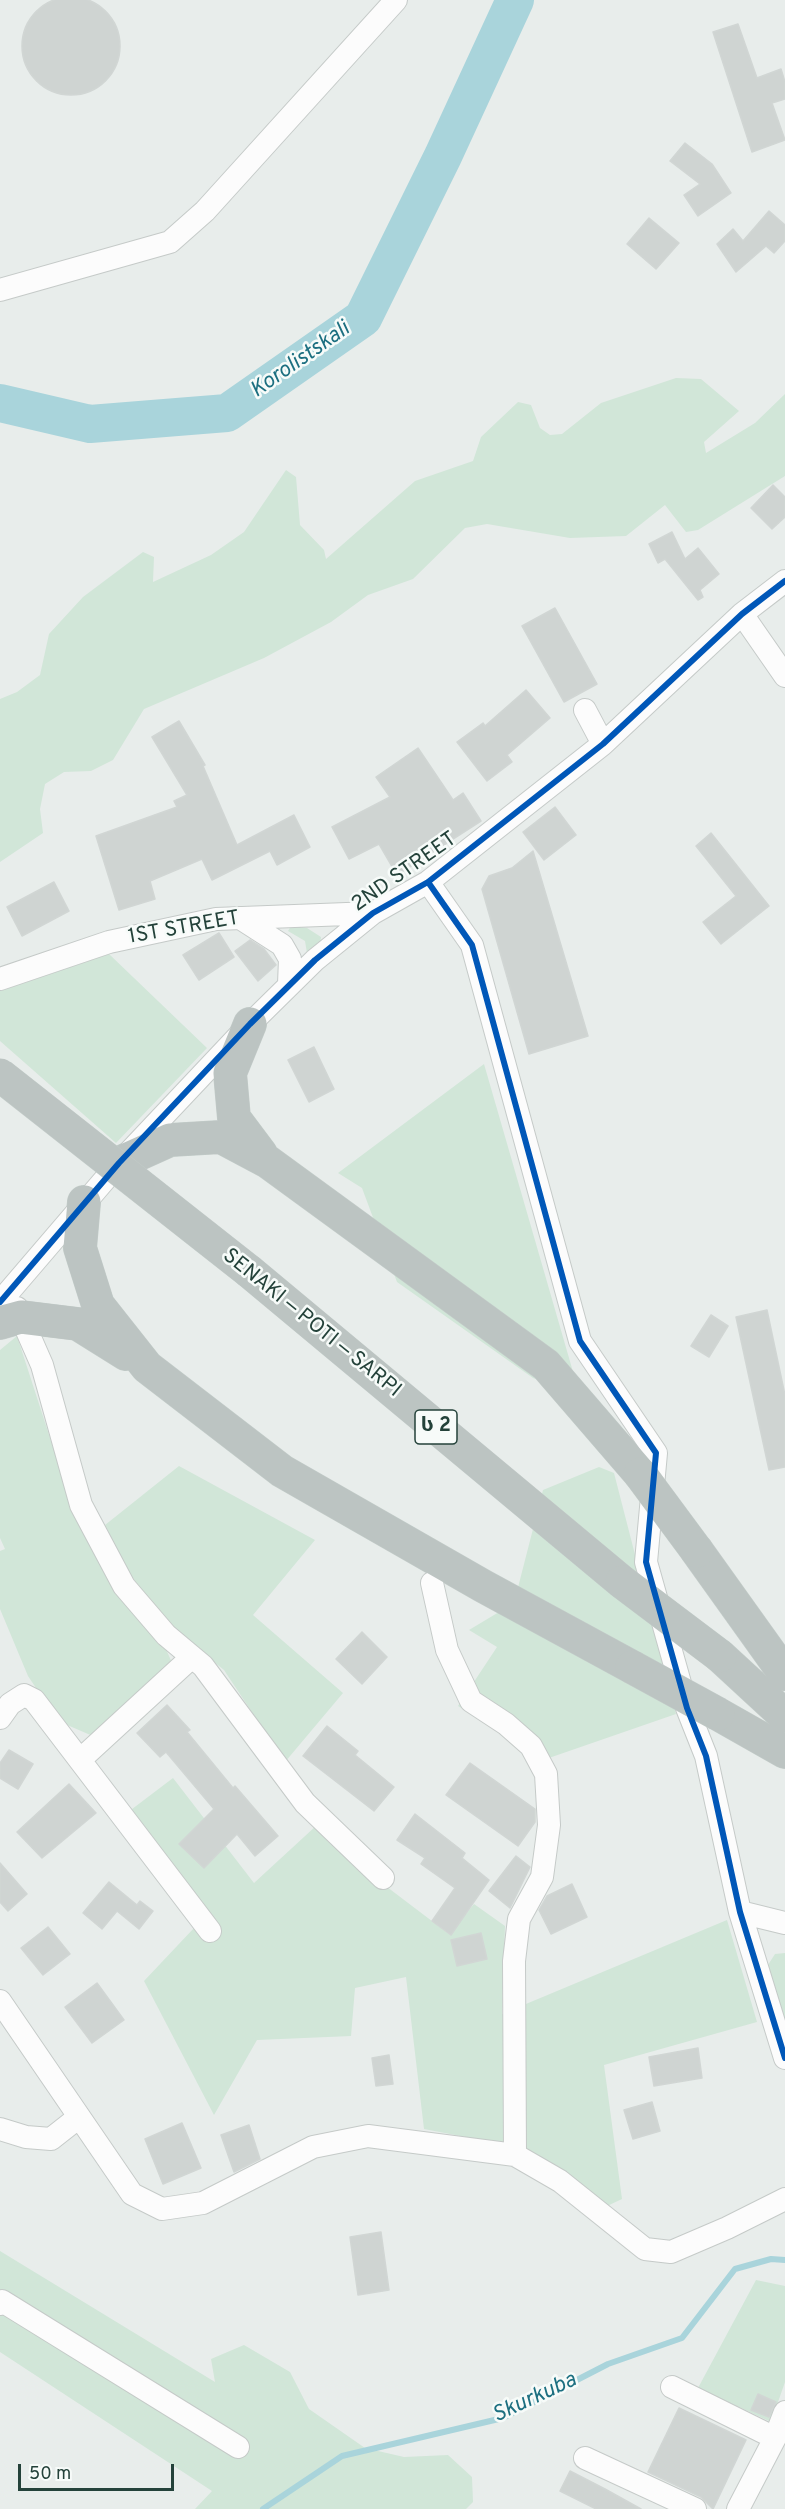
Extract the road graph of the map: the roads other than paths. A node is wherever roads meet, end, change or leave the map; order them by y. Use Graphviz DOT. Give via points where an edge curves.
graph roads {
  1 [pos="396,0"];
  2 [pos="0,290"];
  3 [pos="785,581"];
  4 [pos="742,614"];
  5 [pos="785,676"];
  6 [pos="585,710"];
  7 [pos="603,744"];
  8 [pos="428,882"];
  9 [pos="373,913"];
  10 [pos="238,918"];
  11 [pos="0,979"];
  12 [pos="290,984"];
  13 [pos="250,1024"];
  14 [pos="0,1075"];
  15 [pos="268,1162"];
  16 [pos="119,1163"];
  17 [pos="84,1202"];
  18 [pos="8,1308"];
  19 [pos="147,1367"];
  20 [pos="432,1583"];
  21 [pos="192,1657"];
  22 [pos="785,1674"];
  23 [pos="785,1716"];
  24 [pos="0,1718"];
  25 [pos="785,1752"];
  26 [pos="81,1759"];
  27 [pos="383,1878"];
  28 [pos="740,1912"];
  29 [pos="785,1923"];
  30 [pos="210,1931"];
  31 [pos="0,2001"];
  32 [pos="785,2058"];
  33 [pos="79,2117"];
  34 [pos="0,2129"];
  35 [pos="516,2155"];
  36 [pos="785,2199"];
  37 [pos="0,2304"];
  38 [pos="672,2387"];
  39 [pos="785,2412"];
  40 [pos="775,2439"];
  41 [pos="238,2447"];
  42 [pos="585,2458"];
  43 [pos="695,2509"];
  44 [pos="738,2509"];
  1 -- 2 [label="street" via="205,211 170,242"];
  3 -- 4 [label="street, 2ND STREET"];
  4 -- 5 [label="street"];
  4 -- 7 [label="street, 2ND STREET"];
  6 -- 7 [label="street"];
  7 -- 8 [label="street, 2ND STREET"];
  8 -- 9 [label="street, 2ND STREET"];
  8 -- 28 [label="street" via="472,945 580,1341 656,1453 646,1562 687,1708 706,1756"];
  9 -- 10 [label="street, 1ST STREET"];
  9 -- 12 [label="street, 2ND STREET"];
  10 -- 11 [label="street, 1ST STREET" via="109,942"];
  10 -- 12 [label="street" via="282,945 290,959"];
  12 -- 13 [label="street, 2ND STREET"];
  13 -- 15 [label="highway" via="230,1073 234,1118"];
  13 -- 16 [label="street, 2ND STREET"];
  14 -- 23 [label="highway, SENAKI — POTI — SARPI / ს 2, bridge" via="250,1272 622,1581 720,1656"];
  15 -- 16 [label="highway" via="221,1137 170,1140"];
  15 -- 22 [label="highway, bridge" via="546,1365 640,1474"];
  16 -- 17 [label="street, 2ND STREET"];
  17 -- 18 [label="street, 2ND STREET"];
  17 -- 19 [label="highway" via="80,1248 98,1305"];
  18 -- 19 [label="highway" via="78,1324"];
  18 -- 21 [label="street" via="42,1365 81,1505 124,1586 166,1635"];
  19 -- 25 [label="highway, bridge" via="282,1471"];
  20 -- 35 [label="street" via="447,1650 471,1701 531,1746 546,1774 549,1825 542,1877 519,1919 514,1961"];
  21 -- 26 [label="street"];
  21 -- 27 [label="street" via="233,1705 305,1803"];
  24 -- 26 [label="street" via="10,1704 24,1695 34,1700"];
  26 -- 30 [label="street"];
  28 -- 29 [label="street"];
  28 -- 32 [label="street"];
  31 -- 33 [label="street"];
  33 -- 34 [label="street" via="51,2139"];
  33 -- 35 [label="street" via="132,2194 162,2209 202,2203 313,2147 368,2136"];
  35 -- 36 [label="street" via="560,2181 645,2249 671,2252"];
  37 -- 41 [label="street" via="2,2301"];
  38 -- 40 [label="street"];
  39 -- 40 [label="street"];
  40 -- 44 [label="street"];
  42 -- 43 [label="street"];
}
